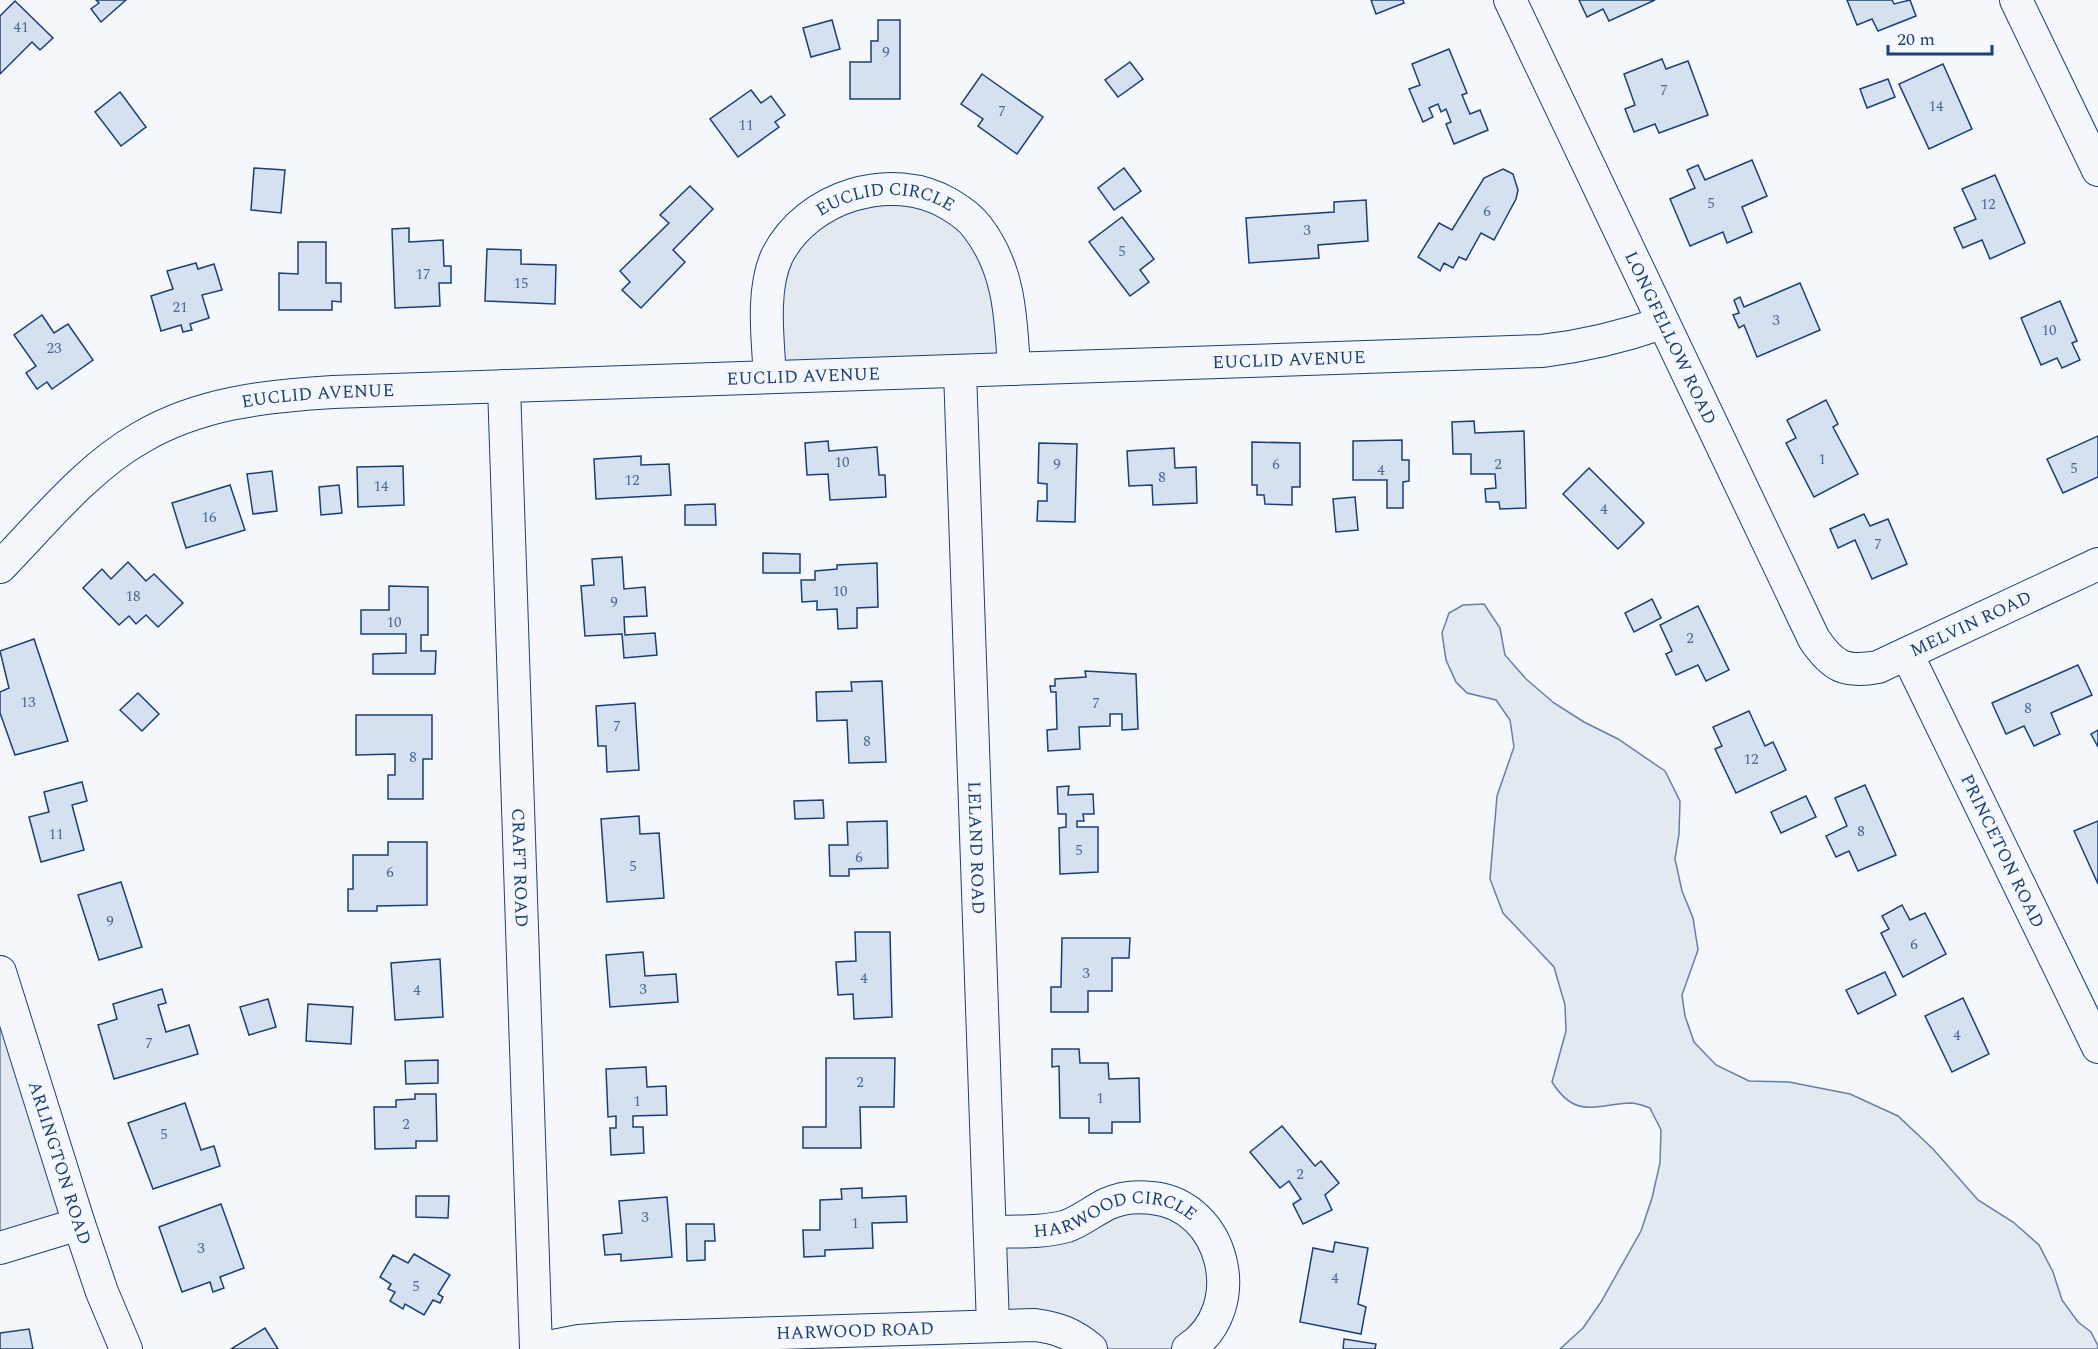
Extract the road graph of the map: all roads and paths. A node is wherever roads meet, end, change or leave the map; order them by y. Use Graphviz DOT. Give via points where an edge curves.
graph roads {
  1 [pos="1510,0"];
  2 [pos="2016,0"];
  3 [pos="2098,170"];
  4 [pos="1662,323"];
  5 [pos="1014,369"];
  6 [pos="960,371"];
  7 [pos="770,377"];
  8 [pos="504,386"];
  9 [pos="2098,564"];
  10 [pos="0,567"];
  11 [pos="1907,654"];
  12 [pos="1841,666"];
  13 [pos="1,979"];
  14 [pos="2098,1047"];
  15 [pos="79,1224"];
  16 [pos="990,1232"];
  17 [pos="0,1248"];
  18 [pos="993,1326"];
  19 [pos="126,1349"];
  20 [pos="537,1349"];
  21 [pos="1091,1349"];
  22 [pos="1188,1349"];
  1 -- 4 [label="street, LONGFELLOW ROAD"];
  2 -- 3 [label="street"];
  4 -- 5 [label="street, EUCLID AVENUE" via="1623,337 1542,351"];
  4 -- 12 [label="street, LONGFELLOW ROAD" via="1814,639 1825,656"];
  5 -- 6 [label="street, EUCLID AVENUE"];
  5 -- 7 [label="street, EUCLID CIRCLE" via="1010,307 1003,277 977,226 943,201 918,190 892,188 863,191 838,200 813,215 777,256 767,313"];
  6 -- 7 [label="street, EUCLID AVENUE"];
  6 -- 16 [label="street, LELAND ROAD"];
  7 -- 8 [label="street, EUCLID AVENUE"];
  8 -- 10 [label="street, EUCLID AVENUE" via="283,395 208,409 139,438 112,458 83,482"];
  8 -- 20 [label="street, CRAFT ROAD"];
  9 -- 11 [label="street, MELVIN ROAD"];
  11 -- 12 [label="street, MELVIN ROAD" via="1878,667 1858,670"];
  11 -- 14 [label="street, PRINCETON ROAD"];
  13 -- 15 [label="street, ARLINGTON ROAD"];
  15 -- 17 [label="street"];
  15 -- 19 [label="street, ARLINGTON ROAD"];
  16 -- 18 [label="street, LELAND ROAD"];
  16 -- 22 [label="street, HARWOOD CIRCLE" via="1043,1231 1068,1226 1108,1204 1131,1197 1175,1204 1207,1230 1218,1248 1224,1270 1224,1290 1215,1320"];
  18 -- 20 [label="street, HARWOOD ROAD" via="619,1338"];
  18 -- 21 [label="street" via="1057,1328"];
}
